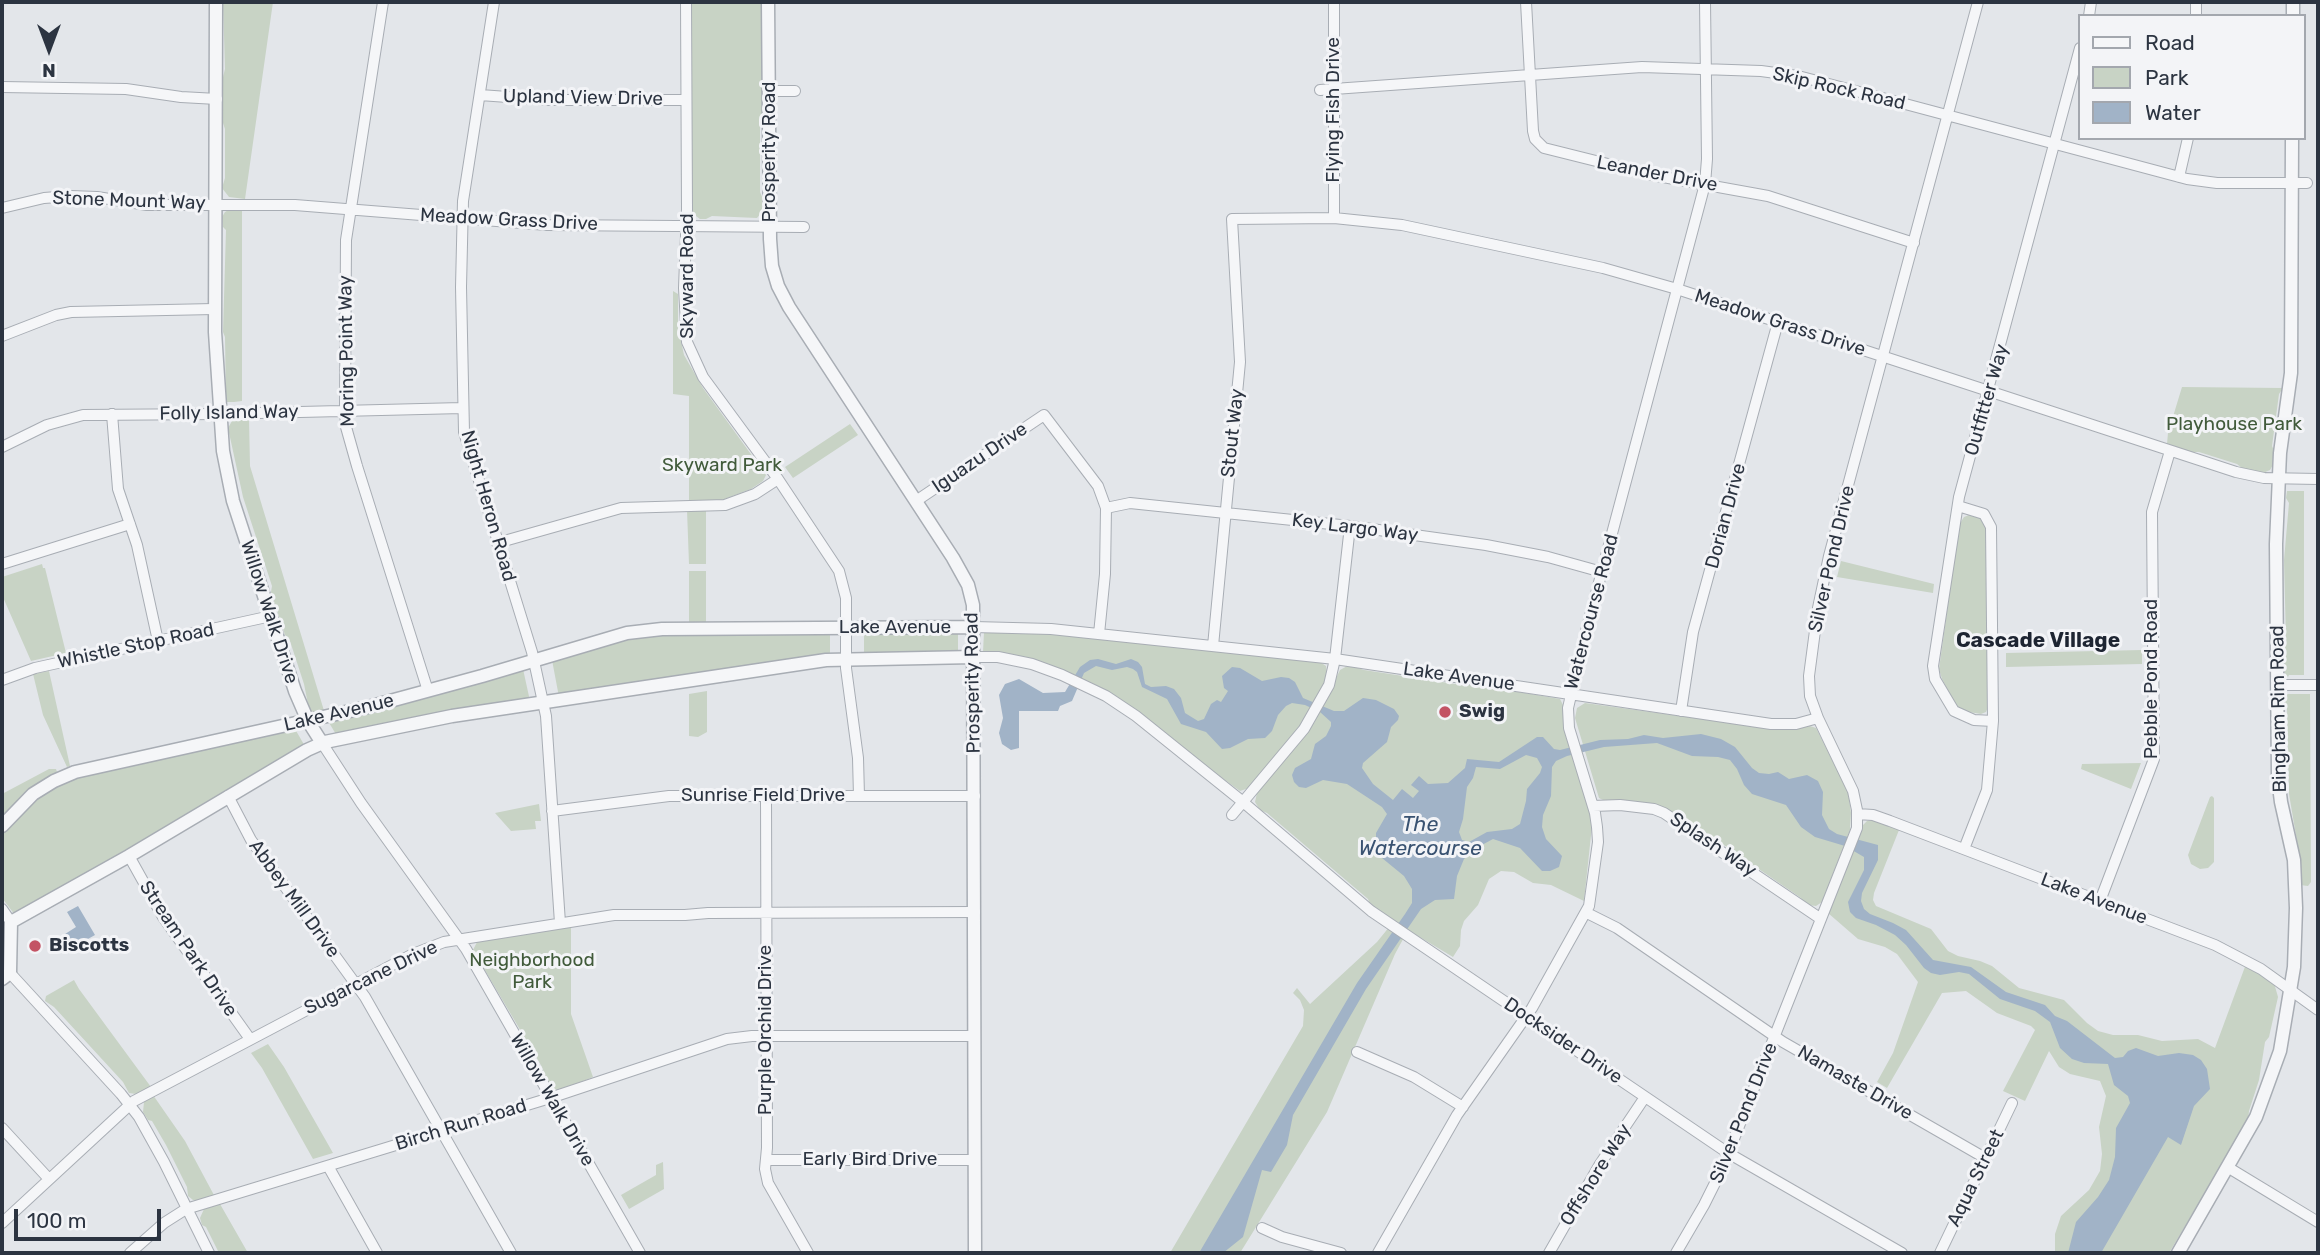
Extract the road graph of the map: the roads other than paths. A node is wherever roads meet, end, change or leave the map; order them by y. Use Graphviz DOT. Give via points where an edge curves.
graph roads {
  1 [pos="216,2"];
  2 [pos="383,2"];
  3 [pos="494,2"];
  4 [pos="686,2"];
  5 [pos="768,2"];
  6 [pos="1334,2"];
  7 [pos="1526,2"];
  8 [pos="1705,2"];
  9 [pos="1978,2"];
  10 [pos="2078,56"];
  11 [pos="1705,68"];
  12 [pos="1528,75"];
  13 [pos="2,88"];
  14 [pos="1320,90"];
  15 [pos="1334,90"];
  16 [pos="770,91"];
  17 [pos="795,91"];
  18 [pos="480,95"];
  19 [pos="217,99"];
  20 [pos="686,100"];
  21 [pos="1948,115"];
  22 [pos="2188,140"];
  23 [pos="2291,140"];
  24 [pos="2055,144"];
  25 [pos="2179,177"];
  26 [pos="2291,183"];
  27 [pos="2307,183"];
  28 [pos="1705,184"];
  29 [pos="215,204"];
  30 [pos="2,208"];
  31 [pos="351,209"];
  32 [pos="463,218"];
  33 [pos="1334,218"];
  34 [pos="1232,219"];
  35 [pos="686,225"];
  36 [pos="770,227"];
  37 [pos="804,227"];
  38 [pos="1914,243"];
  39 [pos="1676,289"];
  40 [pos="214,309"];
  41 [pos="1778,322"];
  42 [pos="2,336"];
  43 [pos="1883,357"];
  44 [pos="1989,391"];
  45 [pos="462,408"];
  46 [pos="345,410"];
  47 [pos="112,414"];
  48 [pos="219,414"];
  49 [pos="2,447"];
  50 [pos="2170,451"];
  51 [pos="2278,478"];
  52 [pos="778,479"];
  53 [pos="2318,479"];
  54 [pos="916,501"];
  55 [pos="1958,506"];
  56 [pos="1106,508"];
  57 [pos="1224,512"];
  58 [pos="130,524"];
  59 [pos="1350,526"];
  60 [pos="497,542"];
  61 [pos="2,564"];
  62 [pos="1602,572"];
  63 [pos="271,616"];
  64 [pos="974,627"];
  65 [pos="847,629"];
  66 [pos="1099,634"];
  67 [pos="158,641"];
  68 [pos="1213,646"];
  69 [pos="974,657"];
  70 [pos="846,659"];
  71 [pos="1335,659"];
  72 [pos="534,660"];
  73 [pos="2,680"];
  74 [pos="2278,685"];
  75 [pos="2318,685"];
  76 [pos="428,691"];
  77 [pos="1570,694"];
  78 [pos="543,702"];
  79 [pos="1681,711"];
  80 [pos="1818,718"];
  81 [pos="308,721"];
  82 [pos="1993,721"];
  83 [pos="323,743"];
  84 [pos="228,796"];
  85 [pos="766,796"];
  86 [pos="859,796"];
  87 [pos="975,796"];
  88 [pos="1244,802"];
  89 [pos="1593,806"];
  90 [pos="552,811"];
  91 [pos="1857,814"];
  92 [pos="1232,815"];
  93 [pos="2,826"];
  94 [pos="1964,849"];
  95 [pos="129,856"];
  96 [pos="2100,901"];
  97 [pos="2,909"];
  98 [pos="766,912"];
  99 [pos="975,912"];
  100 [pos="1587,912"];
  101 [pos="1821,919"];
  102 [pos="11,922"];
  103 [pos="560,923"];
  104 [pos="459,939"];
  105 [pos="6,976"];
  106 [pos="356,984"];
  107 [pos="2290,989"];
  108 [pos="2318,1010"];
  109 [pos="1526,1016"];
  110 [pos="766,1036"];
  111 [pos="975,1036"];
  112 [pos="1775,1036"];
  113 [pos="250,1040"];
  114 [pos="1357,1052"];
  115 [pos="1645,1097"];
  116 [pos="550,1098"];
  117 [pos="2012,1103"];
  118 [pos="129,1105"];
  119 [pos="1462,1107"];
  120 [pos="2,1128"];
  121 [pos="442,1131"];
  122 [pos="1728,1153"];
  123 [pos="1985,1158"];
  124 [pos="766,1160"];
  125 [pos="975,1160"];
  126 [pos="328,1166"];
  127 [pos="2229,1168"];
  128 [pos="49,1179"];
  129 [pos="186,1209"];
  130 [pos="2318,1222"];
  131 [pos="2,1223"];
  132 [pos="1262,1228"];
  133 [pos="130,1253"];
  134 [pos="209,1253"];
  135 [pos="377,1253"];
  136 [pos="511,1253"];
  137 [pos="639,1253"];
  138 [pos="808,1253"];
  139 [pos="975,1253"];
  140 [pos="1341,1253"];
  141 [pos="1378,1253"];
  142 [pos="1549,1253"];
  143 [pos="1676,1253"];
  144 [pos="1902,1253"];
  145 [pos="1940,1253"];
  146 [pos="2178,1253"];
  1 -- 19 [label="street, Willow Walk Drive"];
  2 -- 31 [label="street, Moring Point Way"];
  3 -- 18 [label="street, Night Heron Road"];
  4 -- 20 [label="street, Skyward Road"];
  5 -- 16 [label="street, Prosperity Road"];
  6 -- 15 [label="street, Flying Fish Drive"];
  7 -- 12 [label="street, Leander Drive"];
  8 -- 11 [label="street, Watercourse Road"];
  9 -- 21 [label="street, Silver Pond Drive"];
  10 -- 24 [label="street, Outfitter Way"];
  11 -- 12 [label="street, Skip Rock Road"];
  11 -- 21 [label="street, Skip Rock Road" via="1798,76"];
  11 -- 28 [label="street, Watercourse Road"];
  12 -- 15 [label="street, Skip Rock Road"];
  12 -- 28 [label="street, Leander Drive" via="1534,135 1544,148"];
  13 -- 19 [label="street" via="126,89"];
  14 -- 15 [label="street, Skip Rock Road"];
  15 -- 33 [label="street, Flying Fish Drive"];
  16 -- 17 [label="street"];
  16 -- 36 [label="street, Prosperity Road"];
  18 -- 20 [label="street, Upland View Drive"];
  18 -- 32 [label="street, Night Heron Road"];
  19 -- 29 [label="street, Willow Walk Drive"];
  20 -- 35 [label="street, Skyward Road"];
  21 -- 24 [label="street, Skip Rock Road"];
  21 -- 38 [label="street, Silver Pond Drive"];
  22 -- 25 [label="street"];
  23 -- 26 [label="street, Bingham Rim Road"];
  24 -- 25 [label="street, Skip Rock Road"];
  24 -- 44 [label="street, Outfitter Way"];
  25 -- 26 [label="street, Skip Rock Road"];
  26 -- 27 [label="street, Skip Rock Road"];
  26 -- 51 [label="street, Bingham Rim Road" via="2291,373"];
  28 -- 38 [label="street, Leander Drive" via="1768,196"];
  28 -- 39 [label="street, Watercourse Road"];
  29 -- 30 [label="street, Stone Mount Way" via="147,205 70,196"];
  29 -- 31 [label="street, Meadow Grass Drive"];
  29 -- 40 [label="street, Willow Walk Drive"];
  31 -- 32 [label="street, Meadow Grass Drive"];
  31 -- 46 [label="street, Moring Point Way" via="345,248"];
  32 -- 35 [label="street, Meadow Grass Drive" via="547,225"];
  32 -- 45 [label="street, Night Heron Road"];
  33 -- 34 [label="street, Meadow Grass Drive"];
  33 -- 39 [label="street, Meadow Grass Drive" via="1429,229"];
  34 -- 57 [label="street, Stout Way" via="1240,362"];
  35 -- 36 [label="street, Meadow Grass Drive"];
  35 -- 52 [label="street, Skyward Road" via="685,318 690,354"];
  36 -- 37 [label="street, Meadow Grass Drive"];
  36 -- 54 [label="street, Prosperity Road" via="772,266 782,296"];
  38 -- 43 [label="street, Silver Pond Drive"];
  39 -- 41 [label="street, Meadow Grass Drive"];
  39 -- 62 [label="street, Watercourse Road"];
  40 -- 42 [label="street" via="71,312"];
  40 -- 48 [label="street, Willow Walk Drive"];
  41 -- 43 [label="street, Meadow Grass Drive"];
  41 -- 79 [label="street, Dorian Drive" via="1693,632"];
  43 -- 44 [label="street, Meadow Grass Drive"];
  43 -- 80 [label="street, Silver Pond Drive" via="1820,594 1809,676"];
  44 -- 50 [label="street, Meadow Grass Drive"];
  44 -- 55 [label="street, Outfitter Way"];
  45 -- 46 [label="street, Folly Island Way"];
  45 -- 60 [label="street, Night Heron Road" via="464,432"];
  46 -- 48 [label="street, Folly Island Way"];
  46 -- 76 [label="street, Moring Point Way" via="357,466"];
  47 -- 48 [label="street, Folly Island Way"];
  47 -- 49 [label="street, Folly Island Way" via="58,421"];
  47 -- 58 [label="street" via="116,477"];
  48 -- 63 [label="street, Willow Walk Drive" via="231,493"];
  50 -- 51 [label="street, Meadow Grass Drive" via="2246,475"];
  50 -- 96 [label="street, Pebble Pond Road" via="2152,512 2154,759"];
  51 -- 53 [label="street, Meadow Grass Drive"];
  51 -- 74 [label="street, Bingham Rim Road"];
  52 -- 60 [label="street" via="725,505 621,508"];
  52 -- 65 [label="street, Skyward Road" via="839,571"];
  54 -- 56 [label="street, Iguazu Drive" via="1044,415 1098,486"];
  54 -- 64 [label="street, Prosperity Road" via="964,576"];
  55 -- 82 [label="street" via="1984,514 1991,527"];
  55 -- 82 [label="street, Outfitter Way" via="1933,669 1954,711 1974,720"];
  56 -- 57 [label="street, Key Largo Way" via="1130,503"];
  56 -- 66 [label="street"];
  57 -- 59 [label="street, Key Largo Way"];
  57 -- 68 [label="street, Stout Way"];
  58 -- 61 [label="street"];
  58 -- 67 [label="street"];
  59 -- 62 [label="street, Key Largo Way" via="1486,545"];
  59 -- 71 [label="street"];
  60 -- 72 [label="street, Night Heron Road"];
  62 -- 77 [label="street, Watercourse Road"];
  63 -- 67 [label="street, Whistle Stop Road"];
  63 -- 81 [label="street, Willow Walk Drive"];
  64 -- 65 [label="street, Lake Avenue"];
  64 -- 66 [label="street, Lake Avenue"];
  64 -- 69 [label="street, Prosperity Road"];
  65 -- 70 [label="street, Skyward Road"];
  65 -- 72 [label="street, Lake Avenue" via="650,629"];
  66 -- 68 [label="street, Lake Avenue"];
  67 -- 73 [label="street, Whistle Stop Road" via="35,668"];
  68 -- 71 [label="street, Lake Avenue"];
  69 -- 70 [label="street, Lake Avenue"];
  69 -- 87 [label="street, Prosperity Road"];
  69 -- 88 [label="street, Lake Avenue" via="1015,660 1088,687 1136,716"];
  70 -- 78 [label="street, Lake Avenue"];
  70 -- 86 [label="street, Skyward Road"];
  71 -- 77 [label="street, Lake Avenue"];
  71 -- 88 [label="street" via="1324,696 1310,719"];
  72 -- 76 [label="street, Lake Avenue"];
  72 -- 78 [label="street, Night Heron Road"];
  74 -- 75 [label="street"];
  74 -- 107 [label="street, Bingham Rim Road" via="2278,778 2295,880"];
  76 -- 81 [label="street, Lake Avenue"];
  77 -- 79 [label="street, Lake Avenue"];
  77 -- 89 [label="street, Watercourse Road" via="1567,716"];
  78 -- 83 [label="street, Lake Avenue"];
  78 -- 90 [label="street, Night Heron Road"];
  79 -- 80 [label="street, Lake Avenue" via="1779,724"];
  80 -- 91 [label="street, Silver Pond Drive" via="1850,781"];
  81 -- 83 [label="street, Willow Walk Drive"];
  81 -- 93 [label="street, Lake Avenue" via="75,772 33,794"];
  82 -- 94 [label="street" via="1987,790"];
  83 -- 84 [label="street, Lake Avenue"];
  83 -- 104 [label="street, Willow Walk Drive"];
  84 -- 95 [label="street, Lake Avenue"];
  84 -- 106 [label="street, Abbey Mill Drive" via="251,840"];
  85 -- 86 [label="street, Sunrise Field Drive"];
  85 -- 90 [label="street, Sunrise Field Drive" via="661,796"];
  85 -- 98 [label="street, Purple Orchid Drive"];
  86 -- 87 [label="street, Sunrise Field Drive"];
  87 -- 99 [label="street, Prosperity Road"];
  88 -- 92 [label="street"];
  88 -- 109 [label="street, Docksider Drive" via="1371,911"];
  89 -- 100 [label="street, Watercourse Road" via="1598,842"];
  89 -- 101 [label="street, Splash Way" via="1620,805 1664,813"];
  90 -- 103 [label="street, Night Heron Road"];
  91 -- 94 [label="street, Lake Avenue" via="1881,817"];
  91 -- 101 [label="street, Silver Pond Drive" via="1856,832"];
  94 -- 96 [label="street, Lake Avenue"];
  95 -- 102 [label="street, Lake Avenue"];
  95 -- 113 [label="street, Stream Park Drive" via="163,917"];
  96 -- 107 [label="street, Lake Avenue" via="2232,953"];
  97 -- 102 [label="street"];
  98 -- 99 [label="street, Sugarcane Drive"];
  98 -- 103 [label="street, Sugarcane Drive" via="614,915"];
  98 -- 110 [label="street, Purple Orchid Drive"];
  99 -- 111 [label="street, Prosperity Road"];
  100 -- 109 [label="street, Watercourse Road"];
  100 -- 112 [label="street, Namaste Drive"];
  101 -- 112 [label="street, Silver Pond Drive"];
  102 -- 105 [label="street"];
  103 -- 104 [label="street, Sugarcane Drive"];
  104 -- 106 [label="street, Sugarcane Drive" via="423,950"];
  104 -- 116 [label="street, Willow Walk Drive"];
  105 -- 118 [label="street"];
  106 -- 113 [label="street, Sugarcane Drive"];
  106 -- 121 [label="street, Abbey Mill Drive"];
  107 -- 108 [label="street, Lake Avenue"];
  107 -- 127 [label="street, Bingham Rim Road" via="2280,1051 2256,1117"];
  109 -- 115 [label="street, Docksider Drive"];
  109 -- 119 [label="street, Watercourse Road"];
  110 -- 111 [label="street, Birch Run Road"];
  110 -- 116 [label="street, Birch Run Road" via="727,1039"];
  110 -- 124 [label="street, Purple Orchid Drive"];
  111 -- 125 [label="street, Prosperity Road"];
  112 -- 122 [label="street, Silver Pond Drive"];
  112 -- 123 [label="street, Namaste Drive"];
  113 -- 118 [label="street, Sugarcane Drive"];
  114 -- 119 [label="street" via="1414,1077"];
  115 -- 122 [label="street, Docksider Drive"];
  115 -- 142 [label="street, Offshore Way"];
  116 -- 121 [label="street, Birch Run Road"];
  116 -- 137 [label="street, Willow Walk Drive"];
  117 -- 123 [label="street, Aqua Street"];
  118 -- 128 [label="street, Sugarcane Drive"];
  118 -- 129 [label="street"];
  119 -- 141 [label="street, Watercourse Road"];
  120 -- 128 [label="street"];
  121 -- 126 [label="street, Birch Run Road"];
  121 -- 136 [label="street, Abbey Mill Drive"];
  122 -- 143 [label="street, Silver Pond Drive"];
  122 -- 144 [label="street, Docksider Drive"];
  123 -- 145 [label="street, Aqua Street"];
  124 -- 125 [label="street, Early Bird Drive"];
  124 -- 138 [label="street, Purple Orchid Drive" via="768,1183"];
  125 -- 139 [label="street, Prosperity Road"];
  126 -- 129 [label="street, Birch Run Road"];
  126 -- 135 [label="street"];
  127 -- 130 [label="street"];
  127 -- 146 [label="street, Bingham Rim Road"];
  128 -- 131 [label="street, Sugarcane Drive"];
  129 -- 133 [label="street, Birch Run Road"];
  129 -- 134 [label="street"];
  132 -- 140 [label="street"];
}
